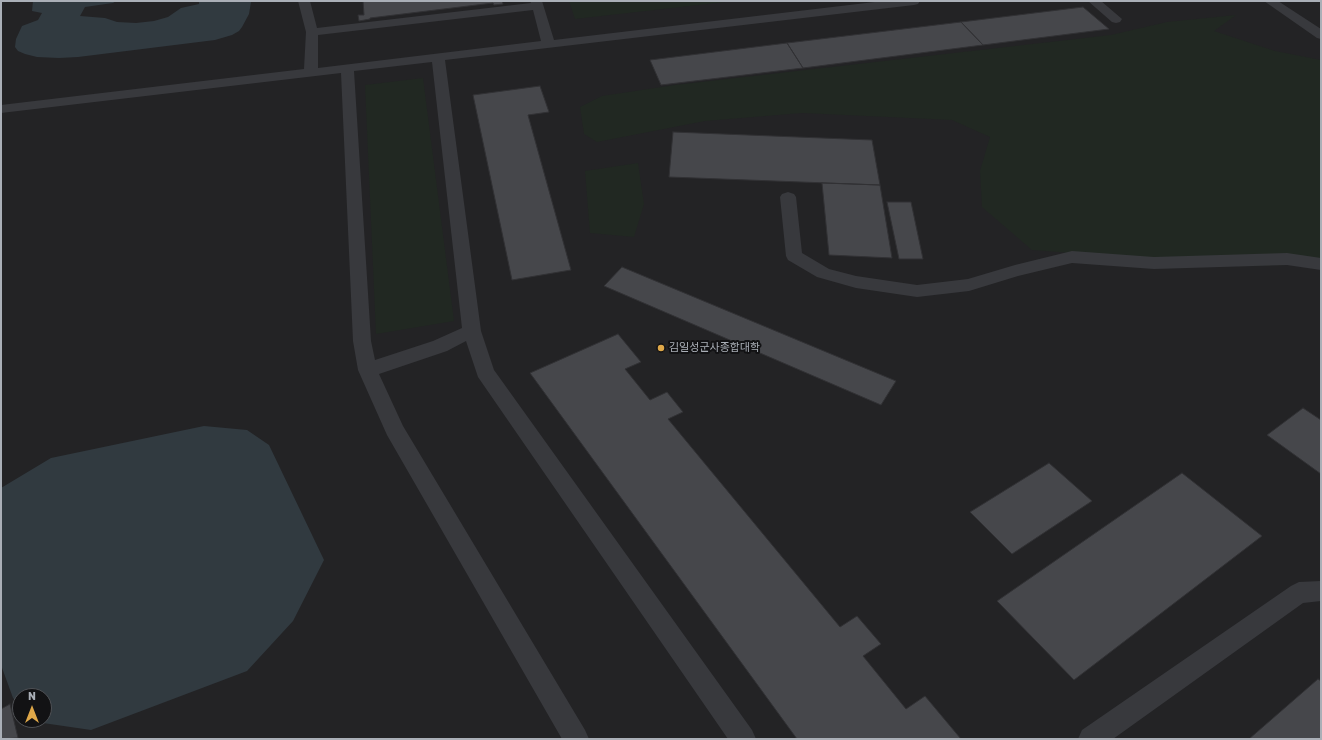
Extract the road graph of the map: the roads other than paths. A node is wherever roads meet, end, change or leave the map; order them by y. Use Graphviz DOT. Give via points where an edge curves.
graph roads {
  1 [pos="304,1"];
  2 [pos="914,1"];
  3 [pos="1094,1"];
  4 [pos="1270,1"];
  5 [pos="537,4"];
  6 [pos="1116,19"];
  7 [pos="312,32"];
  8 [pos="1321,35"];
  9 [pos="549,45"];
  10 [pos="438,58"];
  11 [pos="347,69"];
  12 [pos="311,73"];
  13 [pos="1,109"];
  14 [pos="788,197"];
  15 [pos="1321,264"];
  16 [pos="472,331"];
  17 [pos="368,370"];
  18 [pos="1321,591"];
  19 [pos="576,739"];
  20 [pos="743,739"];
  21 [pos="1090,739"];
  1 -- 7 [label="lane"];
  2 -- 9 [label="lane"];
  3 -- 6 [label="lane"];
  4 -- 8 [label="lane"];
  5 -- 7 [label="lane"];
  5 -- 9 [label="lane"];
  7 -- 12 [label="lane"];
  9 -- 10 [label="lane"];
  10 -- 11 [label="lane"];
  10 -- 16 [label="lane"];
  11 -- 12 [label="lane"];
  11 -- 17 [label="lane" via="362,341"];
  12 -- 13 [label="lane"];
  14 -- 15 [label="lane" via="794,256 823,273 856,282 917,291 969,285 1072,257 1154,263 1287,259"];
  16 -- 17 [label="lane" via="440,346"];
  16 -- 20 [label="lane" via="485,372"];
  17 -- 19 [label="lane" via="394,429"];
  18 -- 21 [label="lane" via="1299,593"];
}
